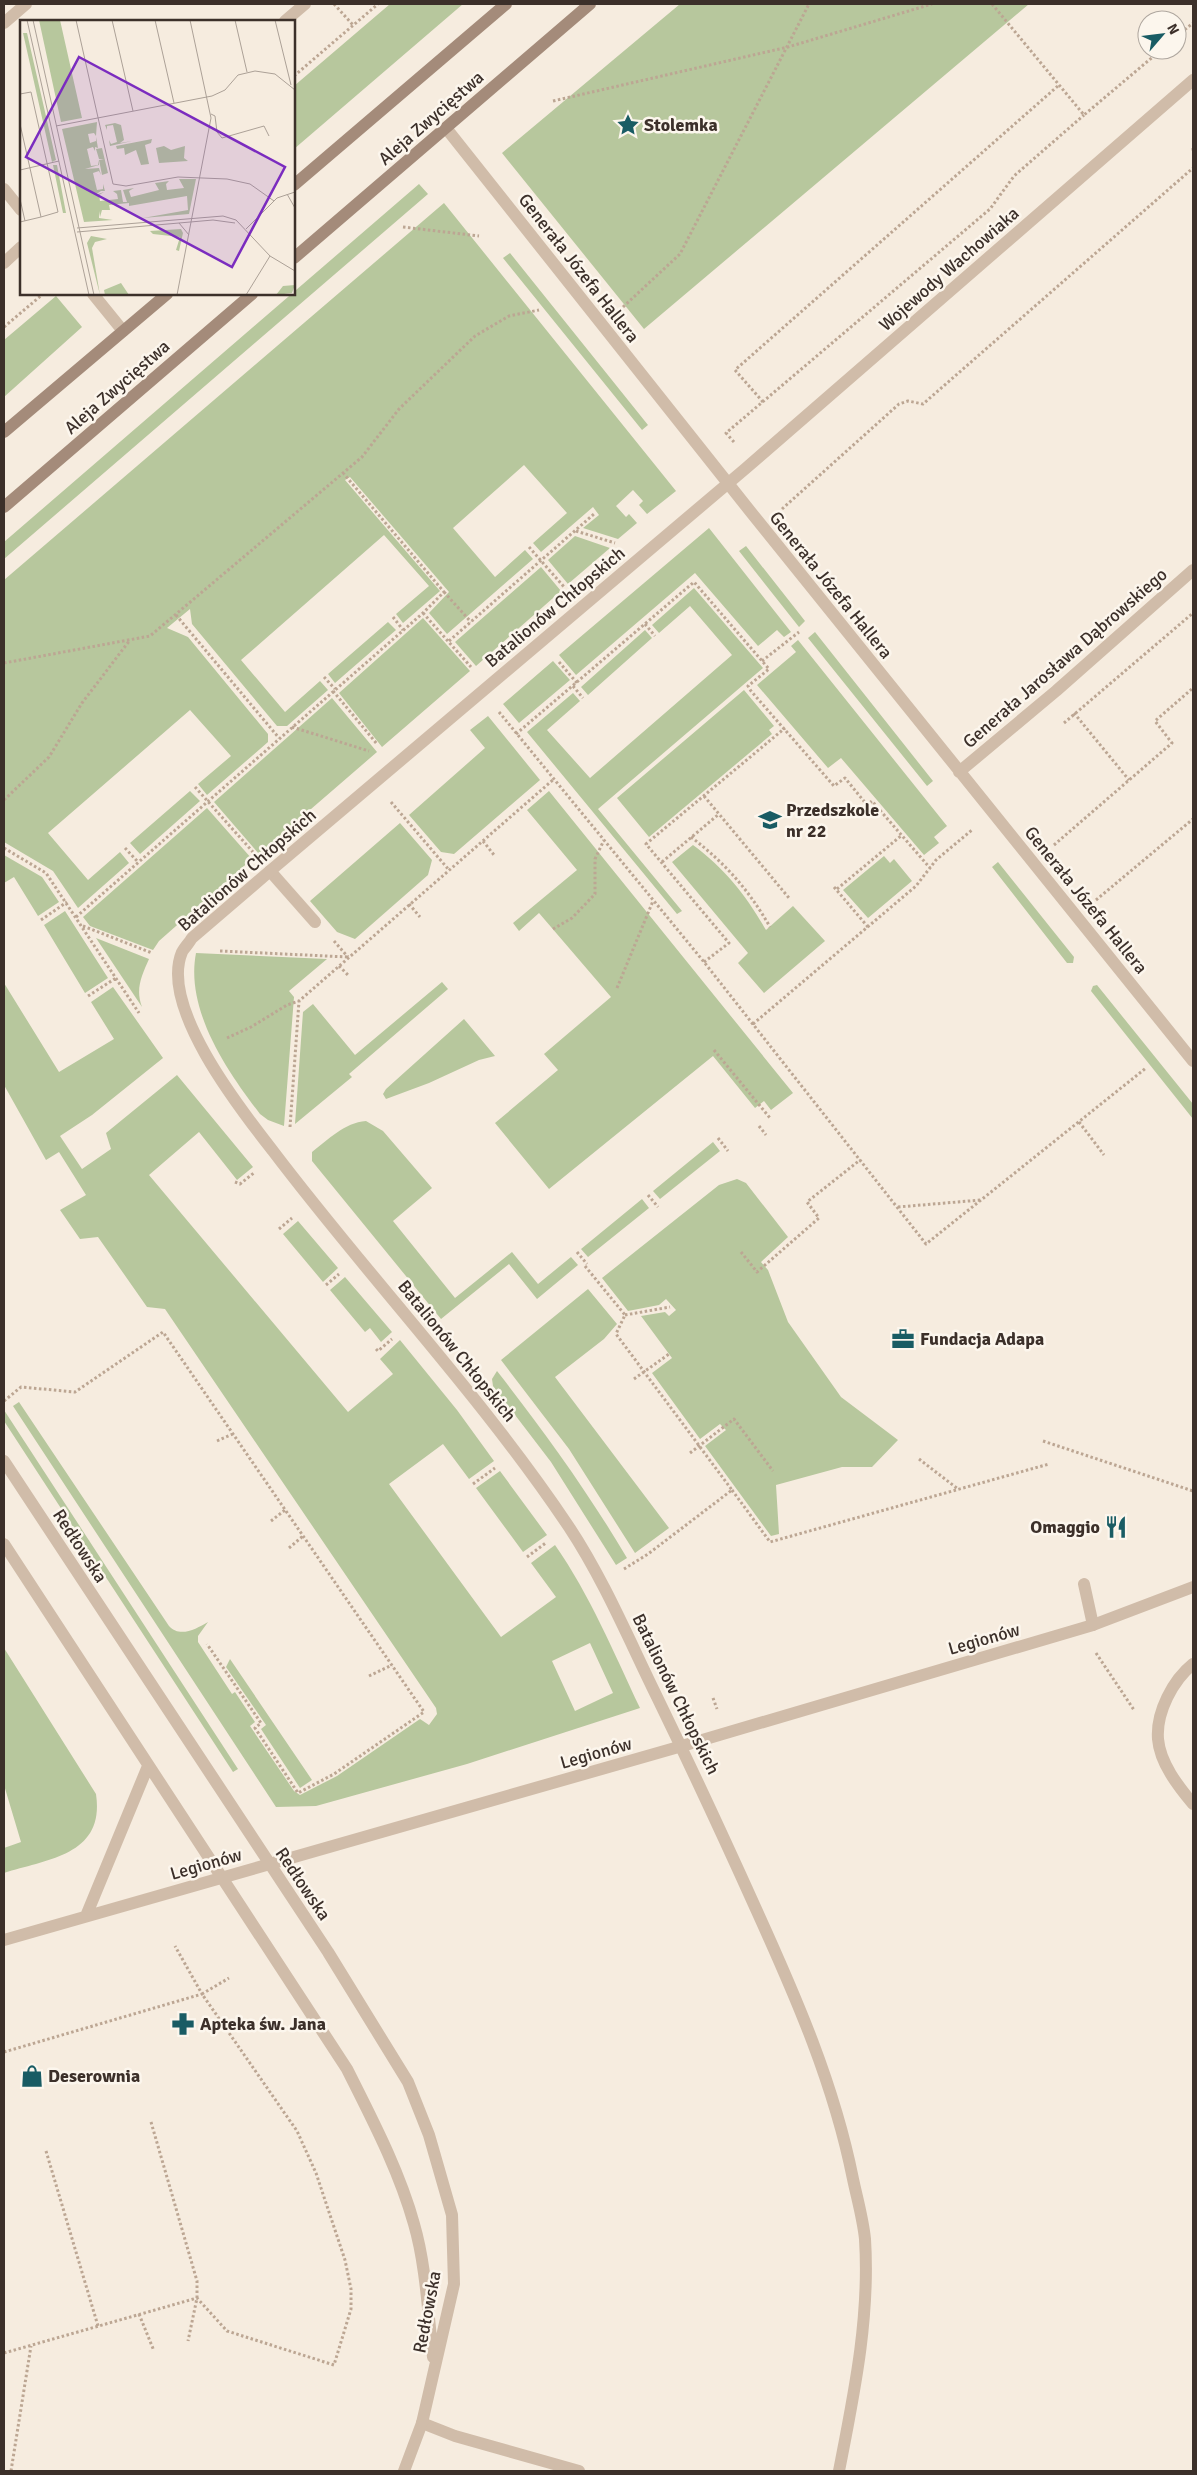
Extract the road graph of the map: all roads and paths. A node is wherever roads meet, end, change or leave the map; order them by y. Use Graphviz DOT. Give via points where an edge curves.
graph roads {
  1 [pos="26,4"];
  2 [pos="305,4"];
  3 [pos="334,4"];
  4 [pos="378,4"];
  5 [pos="506,4"];
  6 [pos="590,4"];
  7 [pos="809,4"];
  8 [pos="932,4"];
  9 [pos="992,4"];
  10 [pos="285,20"];
  11 [pos="4,23"];
  12 [pos="353,25"];
  13 [pos="788,47"];
  14 [pos="1149,60"];
  15 [pos="295,75"];
  16 [pos="1193,80"];
  17 [pos="1059,85"];
  18 [pos="553,101"];
  19 [pos="1084,115"];
  20 [pos="446,128"];
  21 [pos="1193,168"];
  22 [pos="295,184"];
  23 [pos="4,188"];
  24 [pos="20,209"];
  25 [pos="403,227"];
  26 [pos="479,236"];
  27 [pos="20,248"];
  28 [pos="295,257"];
  29 [pos="4,263"];
  30 [pos="42,295"];
  31 [pos="94,295"];
  32 [pos="165,295"];
  33 [pos="251,295"];
  34 [pos="621,308"];
  35 [pos="539,310"];
  36 [pos="4,327"];
  37 [pos="123,331"];
  38 [pos="763,402"];
  39 [pos="4,432"];
  40 [pos="752,464"];
  41 [pos="344,474"];
  42 [pos="728,484"];
  43 [pos="4,507"];
  44 [pos="779,511"];
  45 [pos="594,514"];
  46 [pos="575,530"];
  47 [pos="619,544"];
  48 [pos="529,547"];
  49 [pos="541,560"];
  50 [pos="1193,570"];
  51 [pos="444,592"];
  52 [pos="569,593"];
  53 [pos="1193,612"];
  54 [pos="423,613"];
  55 [pos="176,615"];
  56 [pos="392,618"];
  57 [pos="471,622"];
  58 [pos="645,624"];
  59 [pos="403,630"];
  60 [pos="799,632"];
  61 [pos="655,636"];
  62 [pos="130,640"];
  63 [pos="449,641"];
  64 [pos="558,661"];
  65 [pos="762,661"];
  66 [pos="4,664"];
  67 [pos="477,674"];
  68 [pos="324,677"];
  69 [pos="575,684"];
  70 [pos="1193,688"];
  71 [pos="334,690"];
  72 [pos="1056,691"];
  73 [pos="583,698"];
  74 [pos="493,705"];
  75 [pos="1075,714"];
  76 [pos="291,727"];
  77 [pos="1059,727"];
  78 [pos="785,728"];
  79 [pos="516,734"];
  80 [pos="279,738"];
  81 [pos="390,760"];
  82 [pos="959,772"];
  83 [pos="554,779"];
  84 [pos="1129,780"];
  85 [pos="374,783"];
  86 [pos="195,787"];
  87 [pos="704,796"];
  88 [pos="4,800"];
  89 [pos="208,801"];
  90 [pos="719,814"];
  91 [pos="1193,819"];
  92 [pos="972,830"];
  93 [pos="902,835"];
  94 [pos="691,838"];
  95 [pos="604,840"];
  96 [pos="482,841"];
  97 [pos="1052,846"];
  98 [pos="4,848"];
  99 [pos="125,848"];
  100 [pos="494,855"];
  101 [pos="138,862"];
  102 [pos="662,862"];
  103 [pos="930,868"];
  104 [pos="450,870"];
  105 [pos="270,871"];
  106 [pos="790,898"];
  107 [pos="653,900"];
  108 [pos="1095,900"];
  109 [pos="67,902"];
  110 [pos="409,904"];
  111 [pos="420,917"];
  112 [pos="76,918"];
  113 [pos="41,920"];
  114 [pos="315,922"];
  115 [pos="82,926"];
  116 [pos="770,927"];
  117 [pos="868,927"];
  118 [pos="553,929"];
  119 [pos="216,951"];
  120 [pos="152,953"];
  121 [pos="349,957"];
  122 [pos="704,962"];
  123 [pos="339,966"];
  124 [pos="349,976"];
  125 [pos="116,978"];
  126 [pos="617,988"];
  127 [pos="88,996"];
  128 [pos="299,1001"];
  129 [pos="139,1013"];
  130 [pos="753,1024"];
  131 [pos="224,1040"];
  132 [pos="714,1050"];
  133 [pos="1193,1061"];
  134 [pos="1146,1068"];
  135 [pos="770,1118"];
  136 [pos="1079,1122"];
  137 [pos="759,1126"];
  138 [pos="292,1132"];
  139 [pos="766,1135"];
  140 [pos="718,1138"];
  141 [pos="728,1151"];
  142 [pos="1104,1155"];
  143 [pos="860,1160"];
  144 [pos="259,1168"];
  145 [pos="235,1182"];
  146 [pos="648,1195"];
  147 [pos="982,1200"];
  148 [pos="658,1207"];
  149 [pos="897,1207"];
  150 [pos="297,1213"];
  151 [pos="279,1229"];
  152 [pos="577,1252"];
  153 [pos="741,1252"];
  154 [pos="345,1269"];
  155 [pos="326,1285"];
  156 [pos="670,1307"];
  157 [pos="625,1315"];
  158 [pos="399,1333"];
  159 [pos="376,1349"];
  160 [pos="669,1354"];
  161 [pos="644,1372"];
  162 [pos="634,1379"];
  163 [pos="4,1401"];
  164 [pos="234,1434"];
  165 [pos="217,1441"];
  166 [pos="1043,1441"];
  167 [pos="700,1446"];
  168 [pos="690,1453"];
  169 [pos="919,1459"];
  170 [pos="4,1462"];
  171 [pos="503,1462"];
  172 [pos="1049,1464"];
  173 [pos="773,1471"];
  174 [pos="473,1484"];
  175 [pos="959,1489"];
  176 [pos="732,1490"];
  177 [pos="1193,1492"];
  178 [pos="285,1510"];
  179 [pos="271,1521"];
  180 [pos="303,1536"];
  181 [pos="548,1541"];
  182 [pos="4,1544"];
  183 [pos="289,1548"];
  184 [pos="527,1557"];
  185 [pos="619,1572"];
  186 [pos="1084,1584"];
  187 [pos="1193,1588"];
  188 [pos="1093,1625"];
  189 [pos="207,1644"];
  190 [pos="1098,1656"];
  191 [pos="1193,1664"];
  192 [pos="392,1665"];
  193 [pos="369,1676"];
  194 [pos="1132,1707"];
  195 [pos="682,1746"];
  196 [pos="148,1766"];
  197 [pos="1193,1804"];
  198 [pos="269,1864"];
  199 [pos="220,1878"];
  200 [pos="86,1916"];
  201 [pos="4,1940"];
  202 [pos="175,1946"];
  203 [pos="229,1978"];
  204 [pos="202,1994"];
  205 [pos="4,2052"];
  206 [pos="151,2122"];
  207 [pos="46,2151"];
  208 [pos="197,2298"];
  209 [pos="139,2314"];
  210 [pos="98,2326"];
  211 [pos="188,2341"];
  212 [pos="31,2346"];
  213 [pos="154,2351"];
  214 [pos="4,2354"];
  215 [pos="434,2367"];
  216 [pos="422,2423"];
  217 [pos="11,2471"];
  218 [pos="404,2471"];
  219 [pos="578,2471"];
  220 [pos="839,2471"];
  1 -- 11 [label="street"];
  2 -- 10 [label="street"];
  3 -- 12 [label="path"];
  4 -- 12 [label="path"];
  5 -- 22 [label="main road"];
  6 -- 20 [label="main road, Aleja Zwycięstwa"];
  7 -- 13 [label="path"];
  8 -- 13 [label="path"];
  9 -- 17 [label="path"];
  12 -- 15 [label="path"];
  13 -- 18 [label="path"];
  13 -- 34 [label="path" via="680,254"];
  14 -- 19 [label="path"];
  16 -- 40 [label="street, Wojewody Wachowiaka"];
  17 -- 19 [label="path"];
  17 -- 38 [label="path" via="735,370"];
  19 -- 38 [label="path" via="1014,176 990,209"];
  20 -- 28 [label="main road, Aleja Zwycięstwa"];
  20 -- 42 [label="street, Generała Józefa Hallera"];
  21 -- 44 [label="path" via="923,404 908,401 899,404"];
  23 -- 24 [label="street"];
  25 -- 26 [label="path"];
  27 -- 29 [label="street"];
  30 -- 36 [label="path"];
  31 -- 37 [label="street"];
  32 -- 37 [label="main road"];
  33 -- 43 [label="main road, Aleja Zwycięstwa"];
  35 -- 41 [label="path" via="509,316 474,336 399,409 362,457"];
  37 -- 39 [label="main road"];
  38 -- 40 [label="path" via="726,433"];
  40 -- 42 [label="street, Wojewody Wachowiaka"];
  41 -- 51 [label="path"];
  41 -- 55 [label="path"];
  42 -- 81 [label="street, Batalionów Chłopskich"];
  42 -- 82 [label="street, Generała Józefa Hallera"];
  45 -- 46 [label="path"];
  46 -- 47 [label="path"];
  46 -- 49 [label="path"];
  48 -- 49 [label="path"];
  49 -- 52 [label="path"];
  49 -- 57 [label="path"];
  50 -- 72 [label="street, Generała Jarosława Dąbrowskiego"];
  51 -- 54 [label="path"];
  51 -- 57 [label="path"];
  53 -- 75 [label="path"];
  54 -- 59 [label="path"];
  54 -- 63 [label="path"];
  55 -- 62 [label="path" via="150,636"];
  55 -- 80 [label="path"];
  56 -- 59 [label="path"];
  57 -- 63 [label="path"];
  58 -- 61 [label="path"];
  58 -- 65 [label="path" via="694,582"];
  58 -- 69 [label="path"];
  59 -- 71 [label="path"];
  60 -- 65 [label="path"];
  62 -- 66 [label="path"];
  62 -- 88 [label="path" via="82,703 49,757"];
  63 -- 67 [label="path"];
  64 -- 69 [label="path"];
  65 -- 78 [label="path" via="769,669 748,686"];
  68 -- 71 [label="path"];
  69 -- 73 [label="path"];
  69 -- 79 [label="path"];
  70 -- 84 [label="path" via="1155,721 1172,743"];
  71 -- 76 [label="path"];
  71 -- 81 [label="path"];
  72 -- 75 [label="path"];
  72 -- 82 [label="street, Generała Jarosława Dąbrowskiego"];
  74 -- 79 [label="path"];
  75 -- 77 [label="path"];
  75 -- 84 [label="path"];
  76 -- 80 [label="path"];
  76 -- 81 [label="path"];
  78 -- 87 [label="path"];
  78 -- 93 [label="path" via="834,786 845,778 867,805 872,801"];
  79 -- 83 [label="path"];
  80 -- 89 [label="path"];
  81 -- 85 [label="street, Batalionów Chłopskich"];
  82 -- 133 [label="street, Generała Józefa Hallera"];
  83 -- 95 [label="path"];
  83 -- 96 [label="path"];
  84 -- 97 [label="path"];
  85 -- 104 [label="path"];
  85 -- 105 [label="street, Batalionów Chłopskich"];
  86 -- 89 [label="path"];
  87 -- 90 [label="path"];
  87 -- 102 [label="path" via="646,844"];
  89 -- 101 [label="path"];
  89 -- 105 [label="path"];
  90 -- 94 [label="path"];
  90 -- 106 [label="path"];
  91 -- 108 [label="path"];
  92 -- 103 [label="path"];
  93 -- 103 [label="path"];
  93 -- 117 [label="path" via="835,888"];
  94 -- 102 [label="path"];
  94 -- 116 [label="path" via="736,876"];
  95 -- 107 [label="path"];
  95 -- 118 [label="path" via="595,859 594,894 572,918"];
  96 -- 100 [label="path"];
  96 -- 104 [label="path"];
  98 -- 109 [label="path" via="46,872"];
  99 -- 101 [label="path"];
  101 -- 112 [label="path"];
  102 -- 122 [label="path" via="729,942"];
  103 -- 117 [label="path" via="916,886"];
  104 -- 110 [label="path"];
  105 -- 114 [label="street"];
  105 -- 195 [label="street, Batalionów Chłopskich" via="192,938 182,951 178,979 184,1006 199,1042 225,1088 272,1150 476,1400 570,1528 618,1613"];
  107 -- 122 [label="path"];
  107 -- 126 [label="path"];
  109 -- 112 [label="path"];
  109 -- 113 [label="path"];
  110 -- 111 [label="path"];
  110 -- 121 [label="path"];
  112 -- 115 [label="path"];
  115 -- 120 [label="path"];
  115 -- 125 [label="path"];
  117 -- 130 [label="path"];
  119 -- 121 [label="path"];
  121 -- 123 [label="path"];
  122 -- 130 [label="path"];
  123 -- 124 [label="path"];
  123 -- 128 [label="path"];
  125 -- 127 [label="path"];
  125 -- 129 [label="path"];
  128 -- 131 [label="path"];
  128 -- 138 [label="path"];
  130 -- 143 [label="path"];
  132 -- 135 [label="path"];
  134 -- 136 [label="path"];
  136 -- 142 [label="path"];
  136 -- 147 [label="path"];
  137 -- 139 [label="path"];
  140 -- 141 [label="path"];
  143 -- 149 [label="path"];
  143 -- 153 [label="path" via="807,1202 819,1218 757,1272"];
  144 -- 145 [label="path" via="240,1184"];
  146 -- 148 [label="path"];
  147 -- 149 [label="path"];
  147 -- 149 [label="path" via="926,1244"];
  150 -- 151 [label="path"];
  152 -- 157 [label="path"];
  154 -- 155 [label="path"];
  156 -- 157 [label="path"];
  157 -- 161 [label="path" via="616,1334"];
  158 -- 159 [label="path" via="378,1351"];
  160 -- 161 [label="path"];
  161 -- 162 [label="path"];
  161 -- 167 [label="path"];
  163 -- 164 [label="path" via="21,1387 75,1392 163,1332"];
  164 -- 165 [label="path"];
  164 -- 178 [label="path"];
  166 -- 177 [label="path"];
  167 -- 168 [label="path"];
  167 -- 173 [label="path" via="734,1419"];
  167 -- 176 [label="path"];
  169 -- 175 [label="path"];
  170 -- 198 [label="street, Redłowska"];
  171 -- 174 [label="path"];
  172 -- 175 [label="path"];
  175 -- 176 [label="path" via="770,1542"];
  176 -- 185 [label="path"];
  178 -- 179 [label="path"];
  178 -- 180 [label="path"];
  180 -- 183 [label="path"];
  180 -- 192 [label="path"];
  181 -- 184 [label="path"];
  182 -- 196 [label="street, Redłowska"];
  186 -- 188 [label="street"];
  187 -- 188 [label="street, Legionów"];
  188 -- 195 [label="street, Legionów"];
  189 -- 192 [label="path" via="261,1724 255,1728 298,1793 334,1774 424,1712"];
  190 -- 194 [label="path"];
  191 -- 197 [label="street" via="1175,1681 1168,1696 1158,1739 1172,1776"];
  192 -- 193 [label="path"];
  195 -- 198 [label="street, Legionów"];
  195 -- 220 [label="street, Batalionów Chłopskich" via="795,1996 827,2077 865,2233 867,2282 860,2356"];
  196 -- 199 [label="street, Redłowska"];
  196 -- 200 [label="street"];
  198 -- 199 [label="street, Legionów"];
  198 -- 215 [label="street, Redłowska" via="408,2082 430,2135 452,2215 454,2284"];
  199 -- 200 [label="street, Legionów"];
  199 -- 215 [label="street, Redłowska" via="347,2069 385,2146 415,2225"];
  200 -- 201 [label="street, Legionów"];
  202 -- 204 [label="path"];
  203 -- 204 [label="path"];
  204 -- 205 [label="path"];
  204 -- 208 [label="path" via="297,2130 316,2173 344,2260 351,2288 351,2309 334,2365 228,2330"];
  206 -- 208 [label="path" via="197,2281"];
  207 -- 210 [label="path"];
  208 -- 209 [label="path"];
  208 -- 211 [label="path"];
  209 -- 210 [label="path"];
  209 -- 213 [label="path"];
  210 -- 212 [label="path"];
  212 -- 214 [label="path"];
  212 -- 217 [label="path"];
  215 -- 216 [label="street, Redłowska"];
  216 -- 218 [label="street, Redłowska"];
  216 -- 219 [label="street" via="455,2436"];
}
